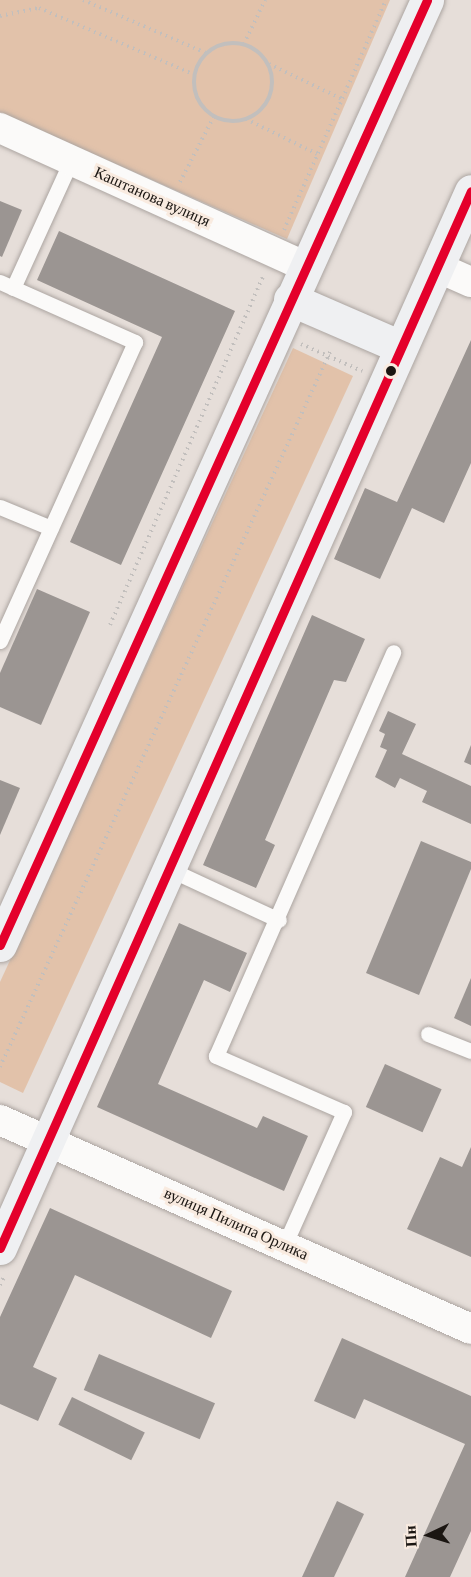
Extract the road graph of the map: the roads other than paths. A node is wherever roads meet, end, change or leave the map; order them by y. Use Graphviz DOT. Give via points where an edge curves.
graph roads {
  1 [pos="427,0"];
  2 [pos="0,128"];
  3 [pos="71,160"];
  4 [pos="471,191"];
  5 [pos="304,266"];
  6 [pos="437,267"];
  7 [pos="471,282"];
  8 [pos="6,285"];
  9 [pos="290,299"];
  10 [pos="401,347"];
  11 [pos="0,507"];
  12 [pos="51,528"];
  13 [pos="0,641"];
  14 [pos="393,652"];
  15 [pos="169,869"];
  16 [pos="279,920"];
  17 [pos="0,945"];
  18 [pos="428,1034"];
  19 [pos="471,1052"];
  20 [pos="0,1120"];
  21 [pos="48,1141"];
  22 [pos="284,1246"];
  23 [pos="0,1248"];
  24 [pos="471,1329"];
  1 -- 5 [label="main road"];
  2 -- 3 [label="street, Каштанова вулиця"];
  3 -- 5 [label="street, Каштанова вулиця"];
  3 -- 8 [label="lane"];
  4 -- 6 [label="main road"];
  5 -- 9 [label="main road"];
  6 -- 7 [label="street"];
  6 -- 10 [label="main road"];
  8 -- 12 [label="lane" via="135,342"];
  9 -- 10 [label="main road"];
  9 -- 17 [label="main road" via="260,325"];
  10 -- 15 [label="main road"];
  11 -- 12 [label="lane"];
  12 -- 13 [label="lane"];
  14 -- 16 [label="lane"];
  15 -- 16 [label="lane"];
  15 -- 21 [label="main road"];
  16 -- 22 [label="lane" via="216,1056 344,1112"];
  18 -- 19 [label="lane"];
  20 -- 21 [label="street, вулиця Пилипа Орлика"];
  21 -- 22 [label="street, вулиця Пилипа Орлика"];
  21 -- 23 [label="main road"];
  22 -- 24 [label="street, вулиця Пилипа Орлика"];
}
